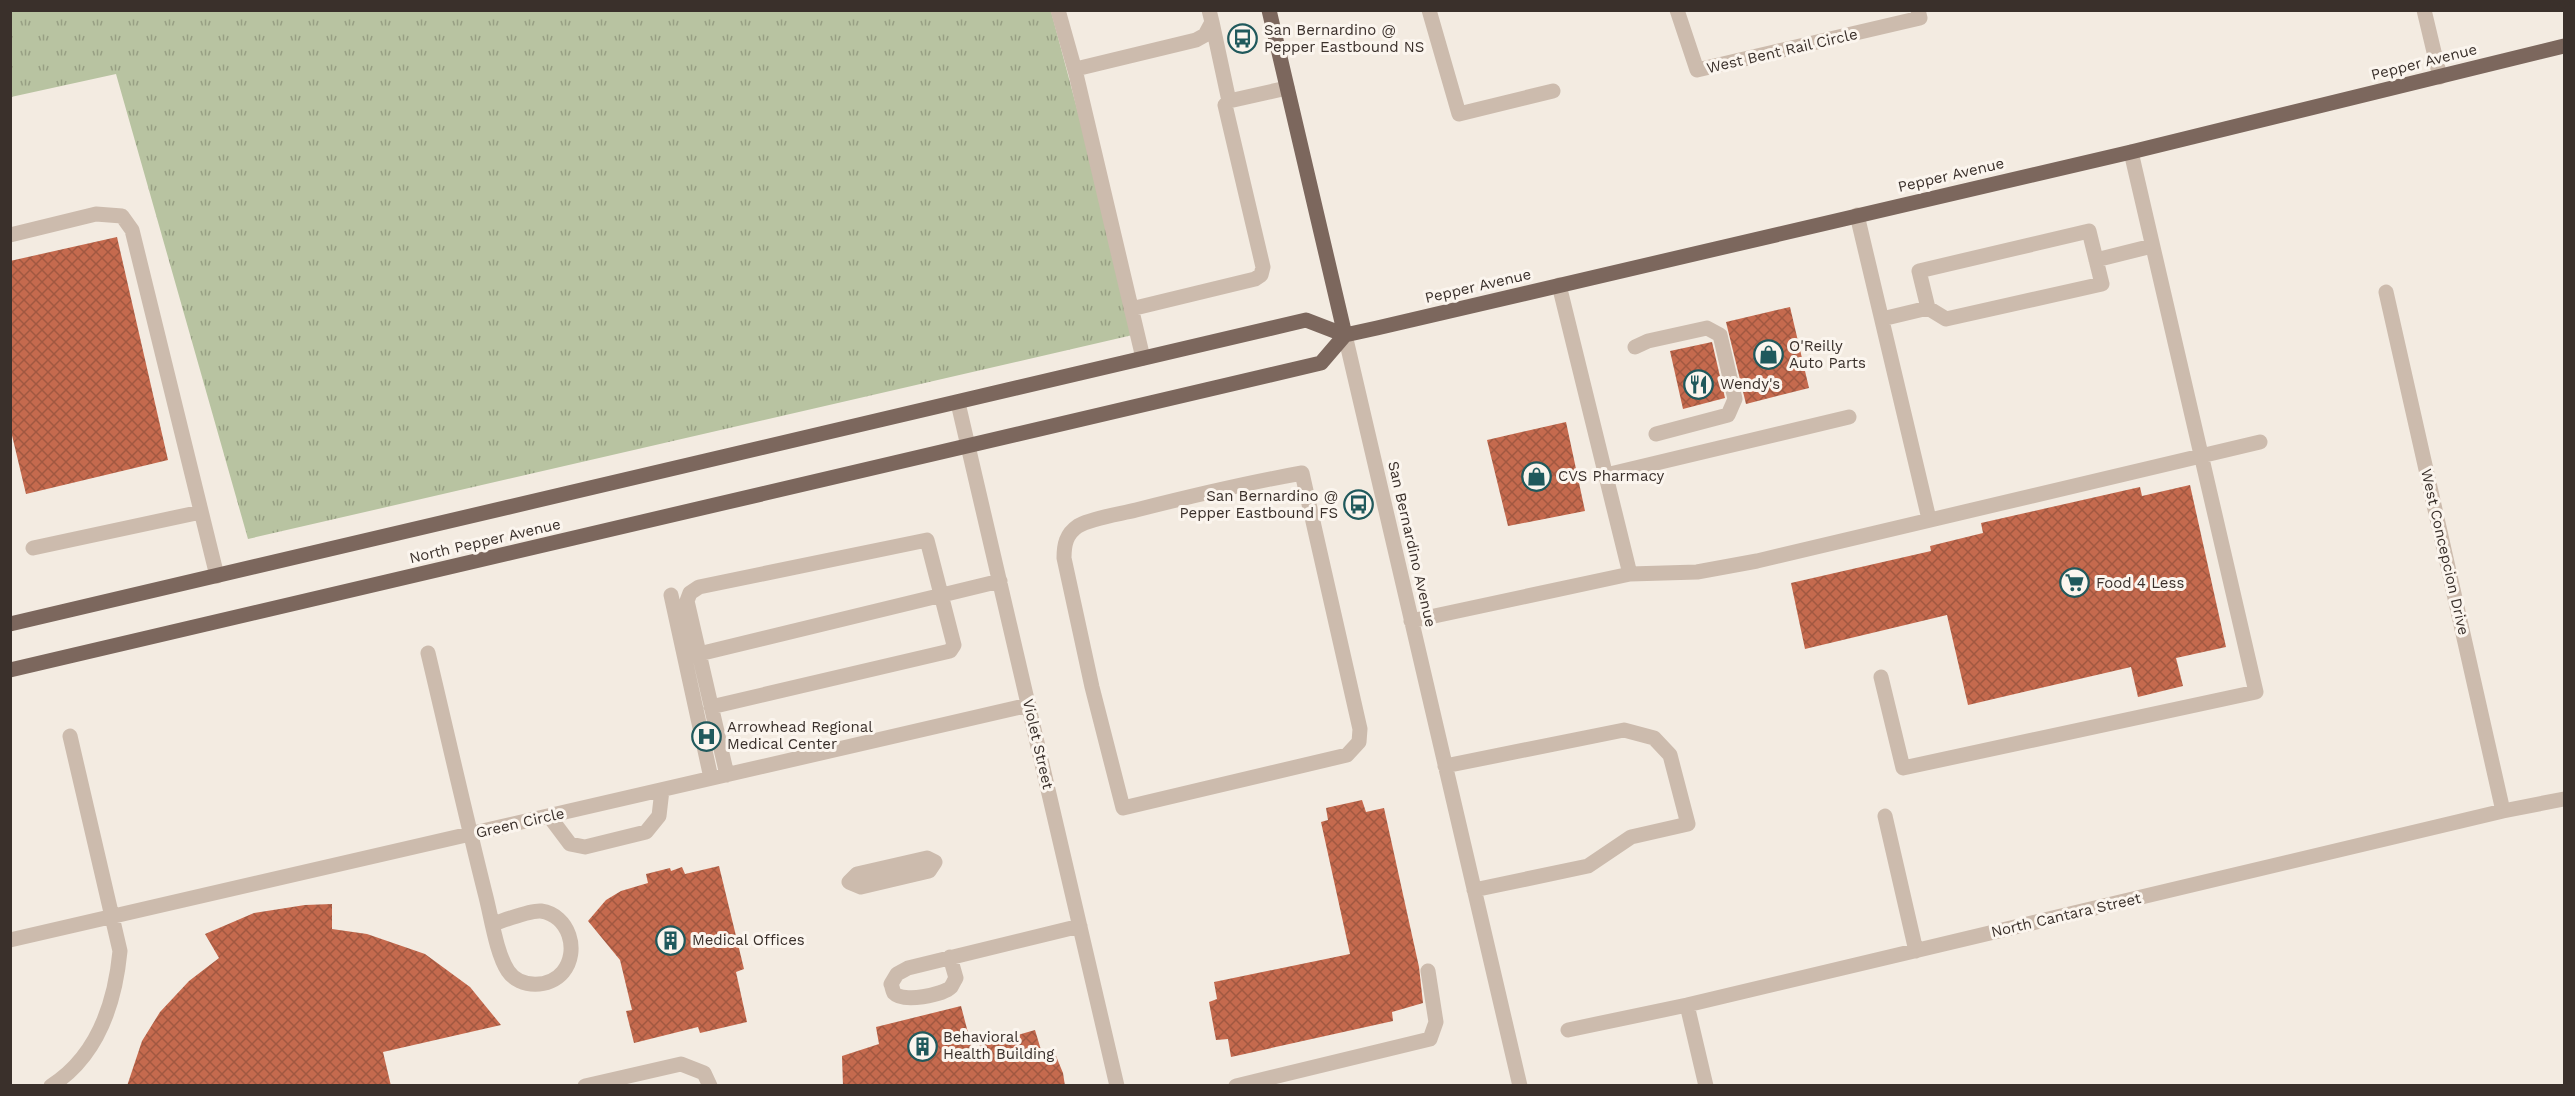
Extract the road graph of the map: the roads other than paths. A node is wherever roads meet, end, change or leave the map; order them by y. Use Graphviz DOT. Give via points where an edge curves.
graph roads {
  1 [pos="1058,10"];
  2 [pos="1269,10"];
  3 [pos="1429,10"];
  4 [pos="1677,10"];
  5 [pos="1918,10"];
  6 [pos="2424,10"];
  7 [pos="1210,16"];
  8 [pos="2565,46"];
  9 [pos="1076,74"];
  10 [pos="2440,77"];
  11 [pos="1287,88"];
  12 [pos="1553,91"];
  13 [pos="1229,101"];
  14 [pos="2131,152"];
  15 [pos="1857,215"];
  16 [pos="10,235"];
  17 [pos="2152,246"];
  18 [pos="2096,260"];
  19 [pos="1559,285"];
  20 [pos="2386,292"];
  21 [pos="1928,308"];
  22 [pos="1131,309"];
  23 [pos="1881,319"];
  24 [pos="1345,335"];
  25 [pos="1635,347"];
  26 [pos="1143,358"];
  27 [pos="958,403"];
  28 [pos="1849,417"];
  29 [pos="1656,434"];
  30 [pos="2260,442"];
  31 [pos="969,447"];
  32 [pos="2201,456"];
  33 [pos="1606,475"];
  34 [pos="201,512"];
  35 [pos="1929,519"];
  36 [pos="33,548"];
  37 [pos="1630,574"];
  38 [pos="217,576"];
  39 [pos="1000,581"];
  40 [pos="1330,592"];
  41 [pos="671,595"];
  42 [pos="943,596"];
  43 [pos="1411,621"];
  44 [pos="10,624"];
  45 [pos="428,653"];
  46 [pos="699,654"];
  47 [pos="10,670"];
  48 [pos="1881,677"];
  49 [pos="1029,705"];
  50 [pos="711,707"];
  51 [pos="70,736"];
  52 [pos="1445,766"];
  53 [pos="727,775"];
  54 [pos="711,778"];
  55 [pos="662,790"];
  56 [pos="2565,799"];
  57 [pos="2504,811"];
  58 [pos="549,816"];
  59 [pos="1885,816"];
  60 [pos="470,834"];
  61 [pos="1474,890"];
  62 [pos="113,917"];
  63 [pos="493,924"];
  64 [pos="1080,926"];
  65 [pos="10,940"];
  66 [pos="1916,951"];
  67 [pos="950,957"];
  68 [pos="1428,971"];
  69 [pos="1687,1005"];
  70 [pos="1568,1030"];
  71 [pos="51,1086"];
  72 [pos="585,1086"];
  73 [pos="710,1086"];
  74 [pos="1117,1086"];
  75 [pos="1236,1086"];
  76 [pos="1520,1086"];
  77 [pos="1706,1086"];
  1 -- 9 [label="street"];
  2 -- 11 [label="main road, San Bernardino Avenue"];
  3 -- 12 [label="street" via="1459,114"];
  4 -- 5 [label="street, West Bent Rail Circle" via="1697,70 1920,18"];
  6 -- 10 [label="street"];
  7 -- 9 [label="street" via="1205,35 1196,40 1080,68"];
  7 -- 13 [label="street"];
  8 -- 10 [label="main road, Pepper Avenue"];
  9 -- 22 [label="street"];
  10 -- 14 [label="main road, Pepper Avenue"];
  11 -- 13 [label="street"];
  11 -- 24 [label="main road, San Bernardino Avenue"];
  13 -- 22 [label="street" via="1225,105 1263,267 1261,275"];
  14 -- 15 [label="main road, Pepper Avenue"];
  14 -- 17 [label="street"];
  15 -- 19 [label="main road, Pepper Avenue"];
  15 -- 23 [label="street"];
  16 -- 34 [label="street" via="96,214 122,216 132,230"];
  17 -- 18 [label="street"];
  17 -- 32 [label="street"];
  18 -- 21 [label="street" via="2102,284 1947,319"];
  18 -- 21 [label="street" via="2089,231 1919,271"];
  19 -- 24 [label="main road, Pepper Avenue"];
  19 -- 33 [label="street"];
  20 -- 57 [label="street, West Concepcion Drive"];
  21 -- 23 [label="street"];
  22 -- 26 [label="street"];
  23 -- 35 [label="street"];
  24 -- 26 [label="main road" via="1306,320"];
  24 -- 31 [label="main road" via="1322,363"];
  24 -- 43 [label="street, San Bernardino Avenue"];
  25 -- 29 [label="street" via="1707,328 1720,336 1723,346 1735,399 1728,415"];
  26 -- 27 [label="main road"];
  27 -- 31 [label="street, Violet Street"];
  27 -- 38 [label="main road, North Pepper Avenue"];
  28 -- 33 [label="street"];
  30 -- 32 [label="street"];
  31 -- 39 [label="street, Violet Street"];
  31 -- 47 [label="main road, North Pepper Avenue"];
  32 -- 35 [label="street"];
  32 -- 48 [label="street" via="2256,692 1903,768"];
  33 -- 37 [label="street"];
  34 -- 36 [label="street"];
  34 -- 38 [label="street"];
  35 -- 37 [label="street" via="1758,561 1697,572"];
  37 -- 43 [label="street"];
  38 -- 44 [label="main road, North Pepper Avenue"];
  39 -- 42 [label="street"];
  39 -- 49 [label="street, Violet Street"];
  40 -- 40 [label="street" via="1302,473 1115,515 1079,525 1069,534 1064,558 1123,808 1347,755 1354,750 1360,729"];
  41 -- 54 [label="street"];
  42 -- 46 [label="street"];
  42 -- 46 [label="street" via="927,540 699,587 687,601"];
  42 -- 50 [label="street" via="954,645 950,651"];
  43 -- 52 [label="street, San Bernardino Avenue"];
  45 -- 60 [label="street"];
  46 -- 50 [label="street"];
  49 -- 53 [label="street, Green Circle"];
  49 -- 64 [label="street, Violet Street"];
  50 -- 53 [label="street"];
  51 -- 62 [label="street"];
  52 -- 61 [label="street, San Bernardino Avenue"];
  52 -- 61 [label="street" via="1624,730 1654,738 1670,755 1688,824 1631,837 1588,866"];
  53 -- 54 [label="street, Green Circle"];
  54 -- 55 [label="street, Green Circle"];
  55 -- 58 [label="street, Green Circle"];
  55 -- 58 [label="street" via="659,816 650,829 585,847 570,844"];
  56 -- 57 [label="street, North Cantara Street"];
  57 -- 66 [label="street, North Cantara Street"];
  58 -- 60 [label="street, Green Circle"];
  59 -- 66 [label="street"];
  60 -- 62 [label="street, Green Circle"];
  60 -- 63 [label="street"];
  61 -- 76 [label="street, San Bernardino Avenue"];
  62 -- 65 [label="street, Green Circle"];
  62 -- 71 [label="street" via="120,951 102,1027 78,1064"];
  63 -- 63 [label="street" via="504,964 518,981 535,985 547,982 567,968 571,943 564,923 556,917 539,911"];
  64 -- 67 [label="street"];
  64 -- 74 [label="street, Violet Street"];
  66 -- 69 [label="street, North Cantara Street"];
  68 -- 75 [label="street" via="1436,1022 1430,1039"];
  69 -- 70 [label="street, North Cantara Street"];
  69 -- 77 [label="street"];
  72 -- 73 [label="street" via="681,1064 704,1073"];
}
